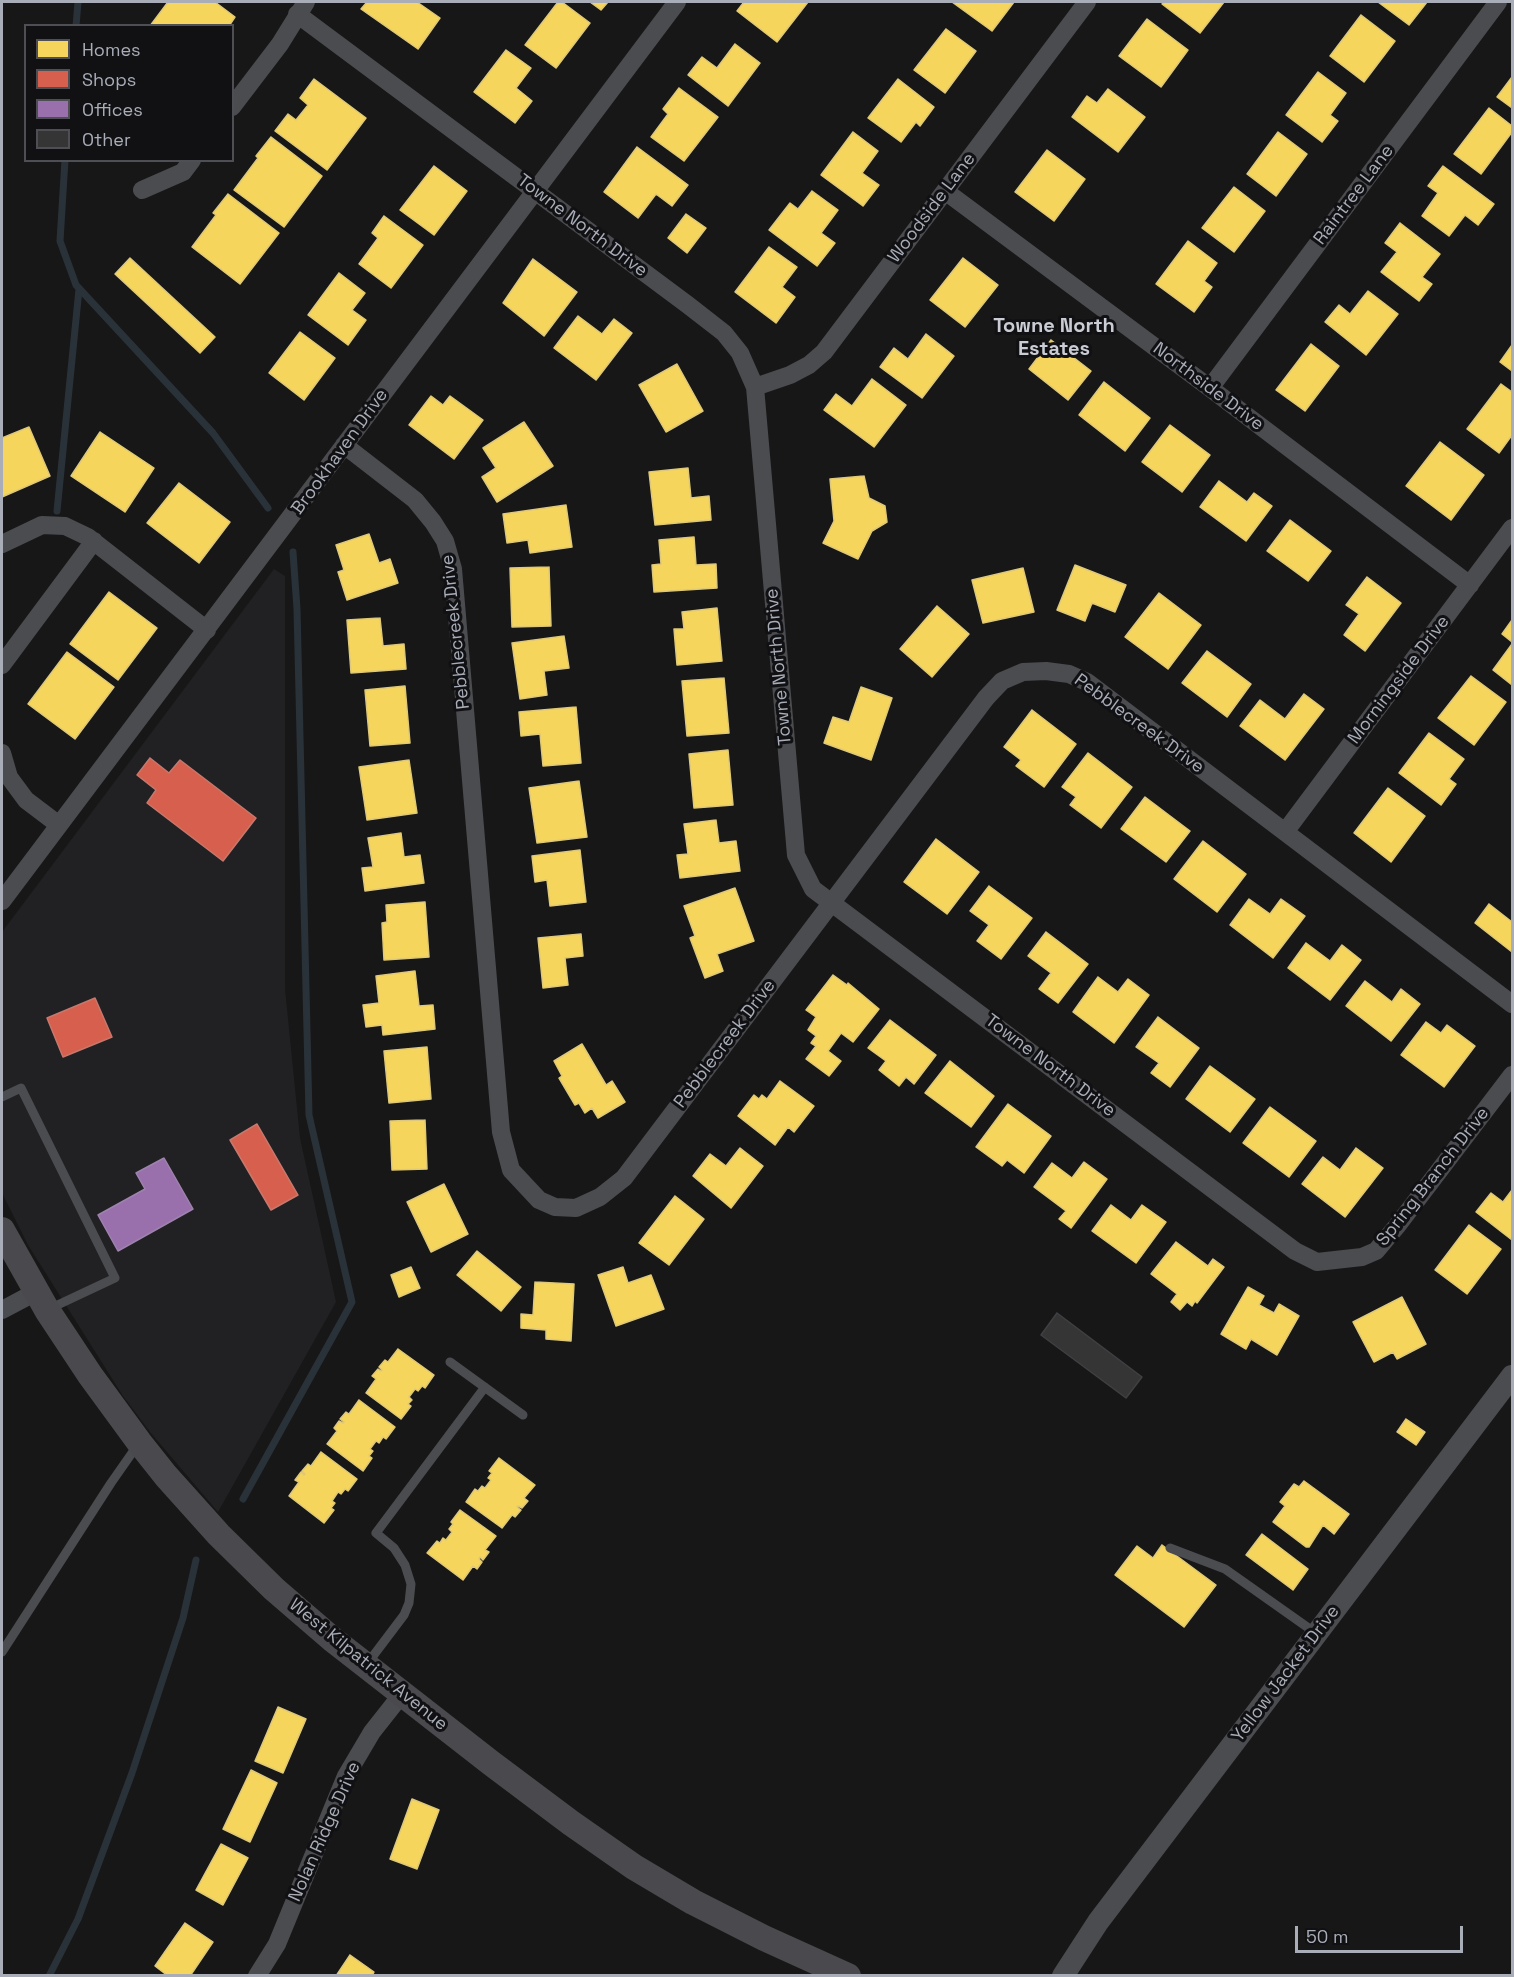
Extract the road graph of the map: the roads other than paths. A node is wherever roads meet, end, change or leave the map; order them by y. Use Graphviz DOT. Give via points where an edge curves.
graph roads {
  1 [pos="677,2"];
  2 [pos="1087,2"];
  3 [pos="1498,2"];
  4 [pos="302,8"];
  5 [pos="234,104"];
  6 [pos="190,162"];
  7 [pos="142,190"];
  8 [pos="535,190"];
  9 [pos="945,191"];
  10 [pos="755,387"];
  11 [pos="1210,387"];
  12 [pos="344,445"];
  13 [pos="1512,528"];
  14 [pos="94,541"];
  15 [pos="2,544"];
  16 [pos="1470,585"];
  17 [pos="207,630"];
  18 [pos="2,665"];
  19 [pos="2,753"];
  20 [pos="59,825"];
  21 [pos="1285,832"];
  22 [pos="2,901"];
  23 [pos="831,902"];
  24 [pos="1512,1004"];
  25 [pos="1512,1075"];
  26 [pos="2,1097"];
  27 [pos="2,1230"];
  28 [pos="1340,1261"];
  29 [pos="41,1301"];
  30 [pos="2,1310"];
  31 [pos="450,1362"];
  32 [pos="1512,1376"];
  33 [pos="485,1388"];
  34 [pos="523,1415"];
  35 [pos="139,1442"];
  36 [pos="1170,1548"];
  37 [pos="1317,1634"];
  38 [pos="2,1652"];
  39 [pos="365,1666"];
  40 [pos="402,1694"];
  41 [pos="257,1976"];
  42 [pos="848,1976"];
  43 [pos="1064,1976"];
  1 -- 8 [label="street, Brookhaven Drive"];
  2 -- 9 [label="street, Woodside Lane"];
  3 -- 11 [label="street, Raintree Lane"];
  4 -- 5 [label="street"];
  4 -- 8 [label="street, Towne North Drive"];
  6 -- 7 [label="street" via="183,172"];
  8 -- 10 [label="street, Towne North Drive" via="724,333 740,353"];
  8 -- 12 [label="street, Brookhaven Drive"];
  9 -- 10 [label="street, Woodside Lane" via="824,352 790,375"];
  9 -- 11 [label="street, Northside Drive"];
  10 -- 23 [label="street, Towne North Drive" via="796,855 813,889"];
  11 -- 16 [label="street, Northside Drive"];
  12 -- 17 [label="street, Brookhaven Drive"];
  12 -- 23 [label="street, Pebblecreek Drive" via="415,500 446,541 453,569 501,1132 511,1170 527,1190 555,1208 576,1208 600,1197 624,1178"];
  13 -- 16 [label="street, Morningside Drive"];
  14 -- 15 [label="street" via="65,526 42,525"];
  14 -- 17 [label="street"];
  14 -- 18 [label="street"];
  16 -- 21 [label="street, Morningside Drive"];
  17 -- 20 [label="street, Brookhaven Drive"];
  19 -- 20 [label="street" via="9,777 26,800"];
  20 -- 22 [label="street, Brookhaven Drive"];
  21 -- 23 [label="street, Pebblecreek Drive" via="1087,682 1069,674 1023,672 1002,681 986,698"];
  21 -- 24 [label="street, Pebblecreek Drive"];
  23 -- 28 [label="street, Towne North Drive" via="1295,1251 1317,1262"];
  25 -- 28 [label="street, Spring Branch Drive" via="1376,1251"];
  26 -- 29 [label="lane" via="21,1088 115,1278"];
  27 -- 29 [label="main road, West Kilpatrick Avenue"];
  29 -- 30 [label="street"];
  29 -- 35 [label="main road, West Kilpatrick Avenue"];
  31 -- 33 [label="lane"];
  32 -- 37 [label="street, Yellow Jacket Drive"];
  33 -- 34 [label="lane"];
  33 -- 39 [label="lane" via="376,1533 394,1548 405,1565 411,1584 410,1603"];
  35 -- 38 [label="lane"];
  35 -- 39 [label="main road, West Kilpatrick Avenue" via="247,1563"];
  36 -- 37 [label="lane" via="1225,1569"];
  37 -- 43 [label="street, Yellow Jacket Drive" via="1098,1922"];
  39 -- 40 [label="main road, West Kilpatrick Avenue"];
  40 -- 41 [label="street, Nolan Ridge Drive" via="372,1732 346,1776 277,1944"];
  40 -- 42 [label="main road, West Kilpatrick Avenue" via="634,1867 693,1902"];
}
